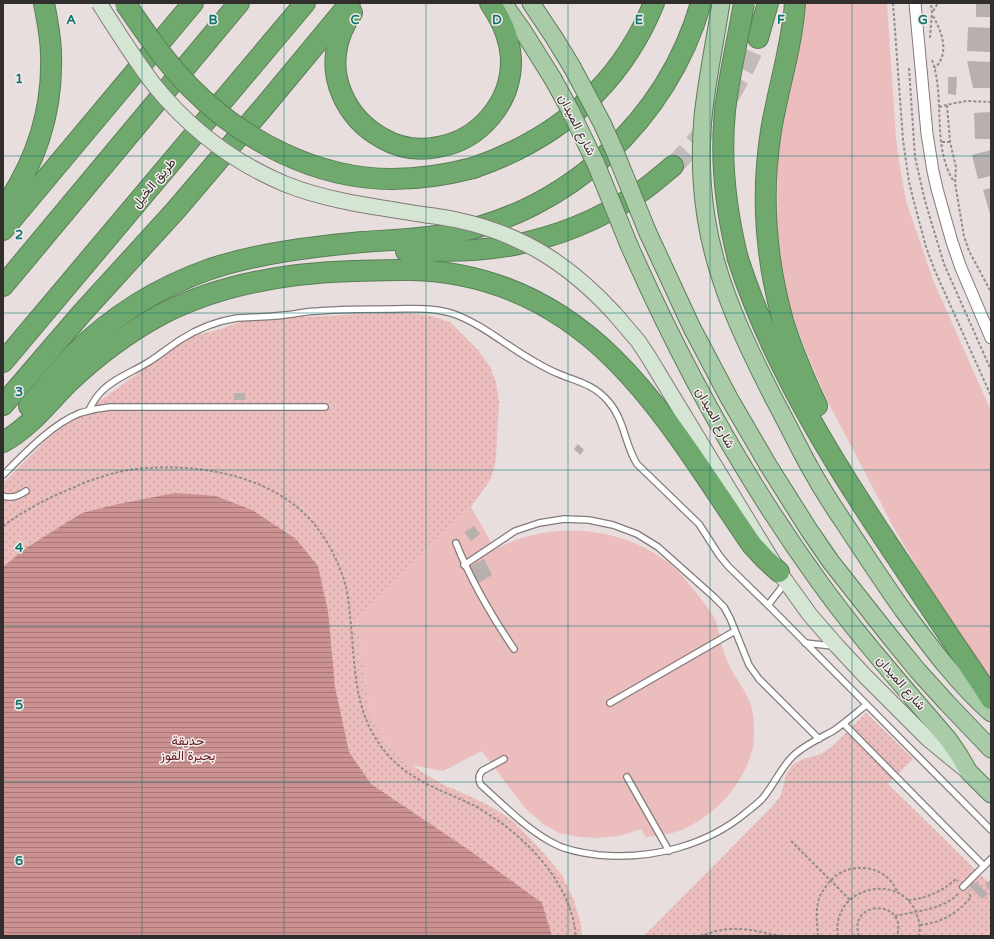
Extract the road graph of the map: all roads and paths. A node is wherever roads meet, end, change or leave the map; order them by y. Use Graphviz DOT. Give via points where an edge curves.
graph roads {
  1 [pos="99,3"];
  2 [pos="124,3"];
  3 [pos="138,3"];
  4 [pos="193,3"];
  5 [pos="239,3"];
  6 [pos="305,3"];
  7 [pos="350,3"];
  8 [pos="359,3"];
  9 [pos="490,3"];
  10 [pos="503,3"];
  11 [pos="531,3"];
  12 [pos="654,3"];
  13 [pos="701,3"];
  14 [pos="721,3"];
  15 [pos="744,3"];
  16 [pos="768,3"];
  17 [pos="795,3"];
  18 [pos="893,3"];
  19 [pos="915,3"];
  20 [pos="931,3"];
  21 [pos="938,3"];
  22 [pos="44,4"];
  23 [pos="932,14"];
  24 [pos="758,38"];
  25 [pos="930,43"];
  26 [pos="163,56"];
  27 [pos="931,56"];
  28 [pos="935,68"];
  29 [pos="991,102"];
  30 [pos="947,105"];
  31 [pos="939,107"];
  32 [pos="942,142"];
  33 [pos="950,142"];
  34 [pos="673,166"];
  35 [pos="954,183"];
  36 [pos="4,184"];
  37 [pos="3,210"];
  38 [pos="3,230"];
  39 [pos="278,252"];
  40 [pos="3,286"];
  41 [pos="991,292"];
  42 [pos="991,338"];
  43 [pos="3,362"];
  44 [pos="991,396"];
  45 [pos="3,405"];
  46 [pos="325,407"];
  47 [pos="89,410"];
  48 [pos="3,436"];
  49 [pos="3,442"];
  50 [pos="3,475"];
  51 [pos="853,490"];
  52 [pos="26,491"];
  53 [pos="3,496"];
  54 [pos="3,526"];
  55 [pos="456,544"];
  56 [pos="464,565"];
  57 [pos="783,577"];
  58 [pos="768,605"];
  59 [pos="735,631"];
  60 [pos="805,643"];
  61 [pos="837,646"];
  62 [pos="514,649"];
  63 [pos="991,699"];
  64 [pos="610,703"];
  65 [pos="866,705"];
  66 [pos="991,713"];
  67 [pos="844,724"];
  68 [pos="819,739"];
  69 [pos="991,749"];
  70 [pos="504,759"];
  71 [pos="969,772"];
  72 [pos="627,777"];
  73 [pos="991,794"];
  74 [pos="991,830"];
  75 [pos="791,841"];
  76 [pos="669,851"];
  77 [pos="991,859"];
  78 [pos="984,866"];
  79 [pos="956,879"];
  80 [pos="830,881"];
  81 [pos="963,888"];
  82 [pos="898,893"];
  83 [pos="971,897"];
  84 [pos="850,900"];
  85 [pos="908,900"];
  86 [pos="916,911"];
  87 [pos="895,916"];
  88 [pos="920,925"];
  89 [pos="767,933"];
  90 [pos="576,936"];
  91 [pos="700,936"];
  92 [pos="770,936"];
  93 [pos="782,936"];
  94 [pos="818,936"];
  95 [pos="838,936"];
  96 [pos="860,936"];
  97 [pos="897,936"];
  98 [pos="920,936"];
  1 -- 57 [label="main road, bridge" via="141,68 171,104 205,136 244,163 286,184 330,198 456,220 494,230 549,256 567,269 594,292 638,341"];
  2 -- 26 [label="highway, bridge"];
  3 -- 26 [label="highway" via="156,34"];
  4 -- 38 [label="highway"];
  5 -- 40 [label="highway"];
  6 -- 43 [label="highway, طريق الخيل"];
  7 -- 45 [label="highway" via="180,205 77,318"];
  8 -- 9 [label="highway" via="345,25 337,45 336,67 340,89 357,119 375,135 397,145 420,149 444,146 466,138 493,114 505,94 510,70 510,47 503,24"];
  10 -- 71 [label="main road, شارع الميدان, bridge" via="523,31 570,110 653,297 694,380 743,467 809,568 849,622 948,739"];
  11 -- 69 [label="main road, شارع الميدان, bridge" via="572,67 602,123 648,233 692,328 768,465 809,530 891,638 918,671"];
  12 -- 26 [label="highway, bridge" via="640,35 620,66 578,110 529,144 493,161 432,177 390,179 349,174 309,164 271,147 242,130 204,101"];
  13 -- 39 [label="highway" via="676,65 653,103 608,154 554,194 493,222 449,234"];
  14 -- 66 [label="main road" via="705,95 702,162 703,193 708,223 724,289 754,359 809,467 835,510 891,592 947,667"];
  15 -- 51 [label="highway, bridge" via="729,86 723,138 728,215 738,259 753,302 814,426"];
  16 -- 24 [label="highway"];
  17 -- 51 [label="highway" via="790,41 774,112 768,160 766,206 770,253 783,321 790,343"];
  18 -- 44 [label="path" via="903,140 909,182 935,271"];
  19 -- 42 [label="street" via="927,134 937,190 956,255"];
  20 -- 23 [label="path"];
  21 -- 23 [label="path"];
  22 -- 36 [label="highway" via="43,76 36,113 24,149"];
  22 -- 37 [label="highway" via="51,54 48,106 31,160"];
  23 -- 25 [label="path"];
  23 -- 28 [label="path" via="943,42 942,59"];
  27 -- 28 [label="path"];
  28 -- 31 [label="path"];
  29 -- 30 [label="path" via="967,101"];
  30 -- 31 [label="path"];
  30 -- 33 [label="path"];
  31 -- 32 [label="path"];
  32 -- 33 [label="path"];
  32 -- 35 [label="path" via="945,163"];
  33 -- 35 [label="path" via="956,167"];
  34 -- 39 [label="highway" via="641,192 597,217 553,235 513,245 474,250"];
  35 -- 41 [label="path" via="965,242"];
  39 -- 48 [label="highway" via="231,262 191,276 124,313 74,354"];
  46 -- 47 [label="lane" via="110,407"];
  47 -- 50 [label="lane" via="60,423"];
  47 -- 58 [label="lane" via="110,384 156,358 180,340 222,321 320,310 428,309 446,312 478,326 524,356 558,374 598,391 615,410 637,464 699,524 728,566"];
  49 -- 57 [label="highway" via="27,426 85,367 122,339 162,314 208,295 256,282 316,273 407,270 457,275 502,287 531,299 597,342 629,374 657,408 752,545"];
  51 -- 63 [label="highway"];
  52 -- 53 [label="lane" via="17,497"];
  54 -- 90 [label="path" via="55,495 94,479 148,468 179,467 216,471 243,478 293,504 323,535 335,555 343,577 348,600 358,695 364,717 375,737 405,772 425,784 476,806 503,823 528,845 549,870 562,891 572,915"];
  55 -- 56 [label="lane"];
  56 -- 59 [label="lane" via="515,531 539,523 570,519 614,525 648,540 677,563 724,607"];
  56 -- 62 [label="lane"];
  57 -- 58 [label="lane"];
  57 -- 61 [label="main road" via="810,615"];
  58 -- 60 [label="lane"];
  59 -- 64 [label="lane"];
  59 -- 68 [label="lane" via="749,665 759,679"];
  60 -- 61 [label="lane"];
  60 -- 65 [label="lane"];
  61 -- 71 [label="main road" via="928,739"];
  65 -- 67 [label="lane"];
  65 -- 74 [label="lane"];
  67 -- 68 [label="lane"];
  67 -- 78 [label="lane"];
  68 -- 76 [label="lane" via="794,755 762,799 742,816 702,839"];
  70 -- 76 [label="lane" via="482,771 478,778 479,782 536,834 558,846 581,853 628,856"];
  71 -- 73 [label="main road, شارع الميدان"];
  72 -- 76 [label="lane"];
  75 -- 80 [label="path"];
  77 -- 78 [label="lane"];
  78 -- 81 [label="lane"];
  79 -- 85 [label="path" via="929,896"];
  80 -- 82 [label="path" via="845,871 869,868 889,879"];
  80 -- 84 [label="path"];
  80 -- 94 [label="path" via="824,888 817,907"];
  81 -- 86 [label="path" via="947,902 927,910"];
  82 -- 84 [label="path" via="881,888 873,889 856,894"];
  82 -- 85 [label="path"];
  83 -- 88 [label="path" via="946,918"];
  84 -- 95 [label="path" via="841,912 837,926"];
  85 -- 86 [label="path"];
  86 -- 87 [label="path"];
  86 -- 88 [label="path"];
  87 -- 96 [label="path" via="882,908 866,911 858,924"];
  87 -- 97 [label="path" via="899,926"];
  88 -- 98 [label="path"];
  89 -- 91 [label="path" via="737,929"];
  89 -- 92 [label="path"];
  89 -- 93 [label="path"];
}
